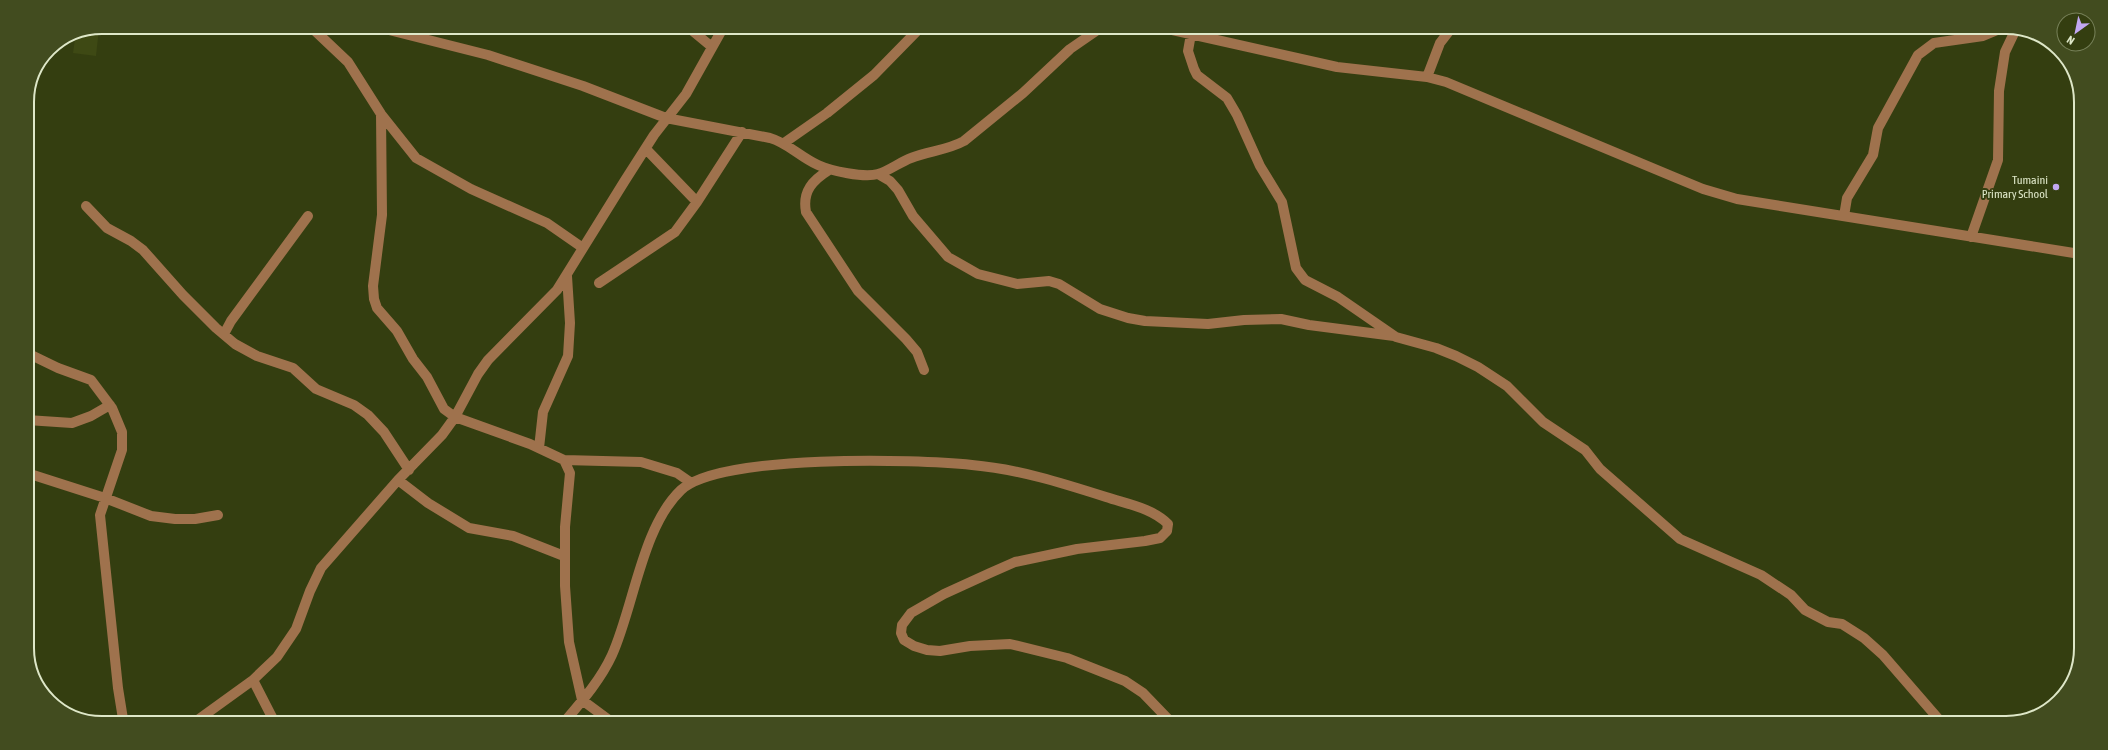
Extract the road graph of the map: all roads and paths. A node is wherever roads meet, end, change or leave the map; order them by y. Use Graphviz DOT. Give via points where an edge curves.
graph roads {
  1 [pos="318,34"];
  2 [pos="405,34"];
  3 [pos="696,34"];
  4 [pos="720,34"];
  5 [pos="914,34"];
  6 [pos="1092,34"];
  7 [pos="1191,34"];
  8 [pos="1447,34"];
  9 [pos="1988,34"];
  10 [pos="2014,35"];
  11 [pos="712,48"];
  12 [pos="1427,76"];
  13 [pos="381,114"];
  14 [pos="666,118"];
  15 [pos="742,132"];
  16 [pos="784,143"];
  17 [pos="646,149"];
  18 [pos="830,170"];
  19 [pos="878,174"];
  20 [pos="697,202"];
  21 [pos="86,206"];
  22 [pos="308,216"];
  23 [pos="1844,216"];
  24 [pos="1971,237"];
  25 [pos="583,248"];
  26 [pos="2074,253"];
  27 [pos="567,276"];
  28 [pos="599,283"];
  29 [pos="224,334"];
  30 [pos="1396,336"];
  31 [pos="34,356"];
  32 [pos="924,370"];
  33 [pos="110,405"];
  34 [pos="455,417"];
  35 [pos="34,421"];
  36 [pos="539,448"];
  37 [pos="564,460"];
  38 [pos="409,470"];
  39 [pos="34,475"];
  40 [pos="398,480"];
  41 [pos="690,482"];
  42 [pos="105,498"];
  43 [pos="218,515"];
  44 [pos="564,556"];
  45 [pos="253,680"];
  46 [pos="582,700"];
  47 [pos="123,716"];
  48 [pos="203,716"];
  49 [pos="271,716"];
  50 [pos="569,716"];
  51 [pos="604,716"];
  52 [pos="1165,716"];
  53 [pos="1936,716"];
  1 -- 13 [label="street" via="348,62"];
  2 -- 14 [label="street" via="488,55 583,86"];
  3 -- 11 [label="street"];
  4 -- 11 [label="street"];
  5 -- 16 [label="street" via="874,75"];
  6 -- 19 [label="street" via="1070,49 1023,93 964,141 953,147 911,158"];
  7 -- 12 [label="street" via="1337,67"];
  7 -- 30 [label="street" via="1188,50 1197,75 1218,90 1231,104 1260,166 1280,197 1299,274"];
  8 -- 12 [label="street" via="1440,43"];
  9 -- 23 [label="street" via="1934,43 1918,55 1878,128 1873,155 1847,198"];
  10 -- 24 [label="street" via="2005,52 1999,91 1998,160"];
  11 -- 14 [label="street" via="686,94"];
  12 -- 23 [label="street" via="1703,189 1737,199"];
  13 -- 25 [label="street" via="409,150 425,164 471,189 547,223"];
  13 -- 34 [label="street" via="382,227 374,299 377,308 397,331 427,377 440,404"];
  14 -- 15 [label="street"];
  14 -- 17 [label="street"];
  15 -- 16 [label="street"];
  15 -- 20 [label="street"];
  16 -- 18 [label="street" via="806,159"];
  17 -- 20 [label="street"];
  17 -- 25 [label="street"];
  18 -- 19 [label="street"];
  18 -- 32 [label="street" via="810,184 805,198 806,212 858,291 917,352"];
  19 -- 30 [label="street" via="890,181 898,190 913,216 948,257 978,274 1017,284 1050,281 1100,309 1145,321 1208,324 1281,319"];
  20 -- 28 [label="street" via="671,235"];
  21 -- 29 [label="street" via="107,228 143,250 166,277"];
  22 -- 29 [label="street"];
  23 -- 24 [label="street"];
  24 -- 26 [label="street"];
  25 -- 27 [label="street"];
  27 -- 34 [label="street" via="546,303 488,360"];
  27 -- 36 [label="street" via="570,323 568,356 543,412"];
  29 -- 38 [label="street" via="246,351 293,368 316,389 362,410 384,432"];
  30 -- 53 [label="street" via="1436,348 1478,367 1515,392 1549,427 1585,450 1600,469 1680,539 1761,575 1780,586 1805,610 1828,622 1842,624 1864,638 1883,655"];
  31 -- 33 [label="street" via="91,380"];
  33 -- 35 [label="street" via="72,424"];
  33 -- 42 [label="street" via="121,426 123,444"];
  34 -- 36 [label="street"];
  34 -- 38 [label="street" via="432,447"];
  36 -- 37 [label="street"];
  37 -- 41 [label="street" via="641,462 677,473"];
  37 -- 44 [label="street" via="570,473"];
  38 -- 40 [label="street"];
  39 -- 42 [label="street"];
  40 -- 44 [label="street" via="437,509 469,528 512,536"];
  40 -- 45 [label="street" via="321,568 292,636 277,657"];
  41 -- 46 [label="street" via="664,512 648,544 627,616 612,656"];
  41 -- 52 [label="street" via="729,470 781,464 889,462 970,465 1031,474 1160,517 1168,524 1167,531 1160,538 1077,549 1015,562 944,594 911,613 902,624 901,632 904,640 927,650 1010,644 1067,658 1125,681 1143,693"];
  42 -- 43 [label="street" via="165,519 195,519"];
  42 -- 47 [label="street" via="100,516"];
  44 -- 46 [label="street" via="569,642"];
  45 -- 48 [label="street"];
  45 -- 49 [label="street"];
  46 -- 50 [label="street"];
  46 -- 51 [label="street"];
}
